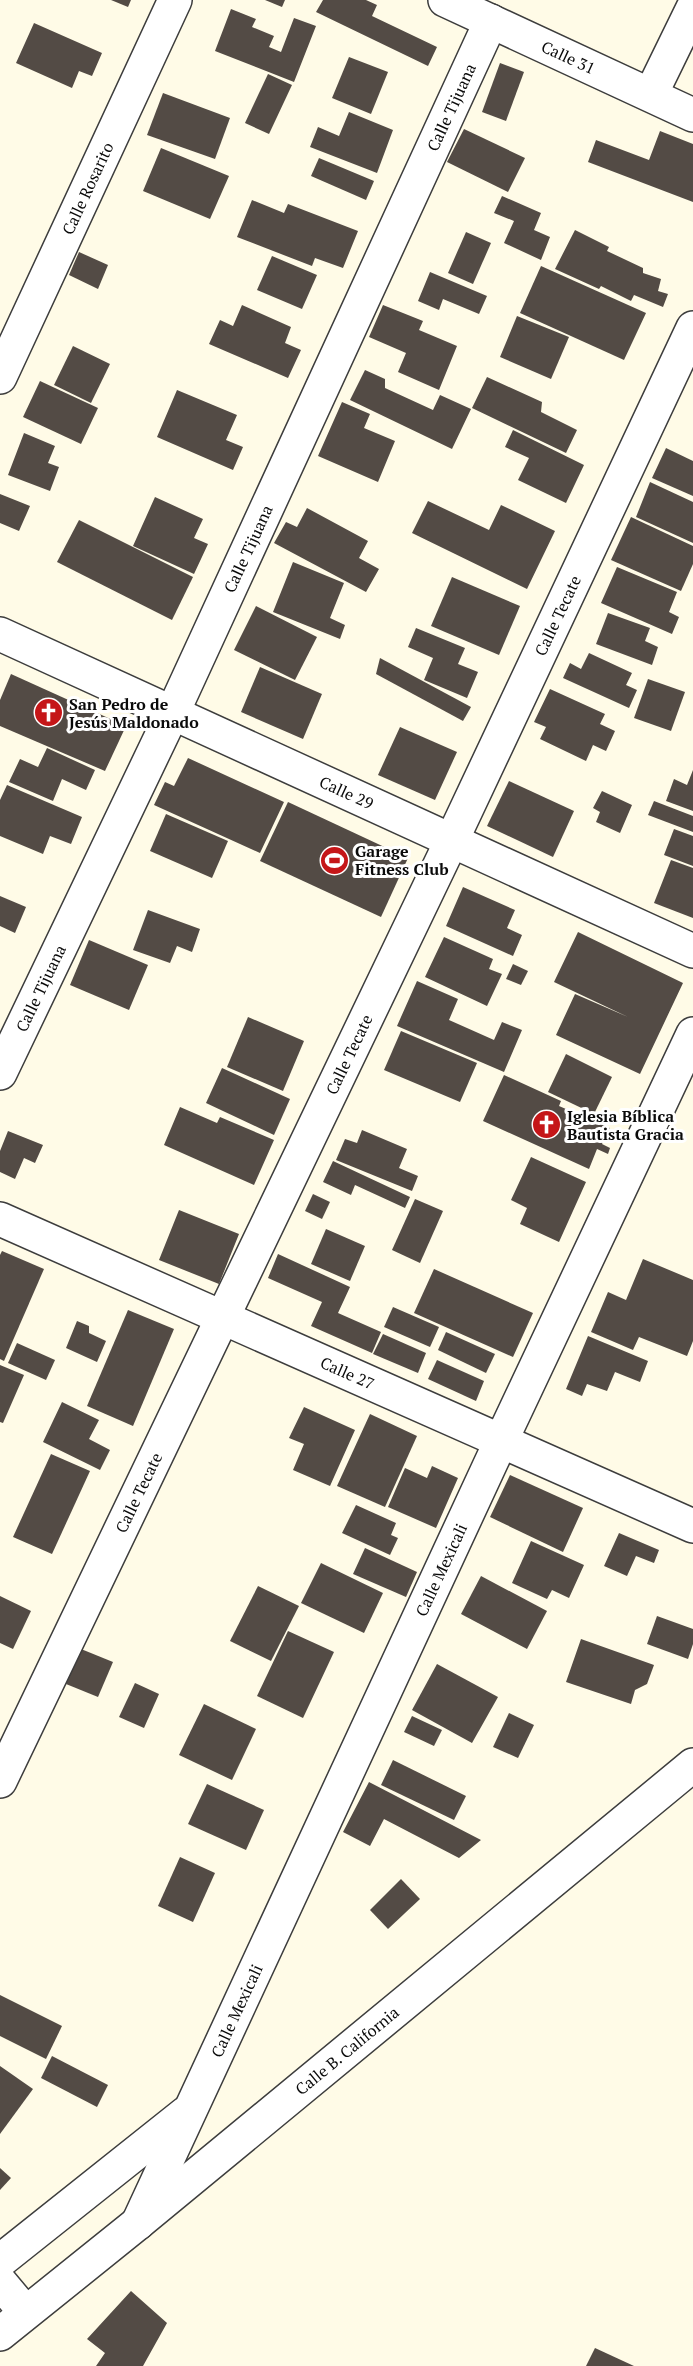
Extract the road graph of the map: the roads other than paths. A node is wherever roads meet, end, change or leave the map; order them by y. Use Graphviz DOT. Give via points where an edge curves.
graph roads {
  1 [pos="175,0"];
  2 [pos="445,0"];
  3 [pos="693,8"];
  4 [pos="491,21"];
  5 [pos="651,94"];
  6 [pos="693,115"];
  7 [pos="693,328"];
  8 [pos="0,377"];
  9 [pos="0,634"];
  10 [pos="172,714"];
  11 [pos="451,842"];
  12 [pos="693,951"];
  13 [pos="693,1034"];
  14 [pos="0,1072"];
  15 [pos="0,1219"];
  16 [pos="222,1318"];
  17 [pos="501,1441"];
  18 [pos="693,1526"];
  19 [pos="693,1765"];
  20 [pos="0,1781"];
  21 [pos="192,2108"];
  22 [pos="138,2223"];
  23 [pos="0,2261"];
  24 [pos="0,2282"];
  25 [pos="25,2312"];
  26 [pos="0,2334"];
  1 -- 8 [label="street, Calle Rosarito"];
  2 -- 4 [label="street, Calle 31"];
  3 -- 5 [label="street"];
  4 -- 5 [label="street, Calle 31"];
  4 -- 10 [label="street, Calle Tijuana"];
  5 -- 6 [label="street, Calle 31"];
  7 -- 11 [label="street, Calle Tecate"];
  9 -- 10 [label="street, Calle 29"];
  10 -- 11 [label="street, Calle 29"];
  10 -- 14 [label="street, Calle Tijuana"];
  11 -- 12 [label="street, Calle 29"];
  11 -- 16 [label="street, Calle Tecate"];
  13 -- 17 [label="street, Calle Mexicali"];
  15 -- 16 [label="street, Calle 27"];
  16 -- 17 [label="street, Calle 27"];
  16 -- 20 [label="street, Calle Tecate"];
  17 -- 18 [label="street, Calle 27"];
  17 -- 21 [label="street, Calle Mexicali"];
  19 -- 22 [label="street, Calle B. California"];
  21 -- 22 [label="street, Calle Mexicali"];
  21 -- 23 [label="street, Calle Mexicali"];
  22 -- 25 [label="street, Calle B. California"];
  24 -- 25 [label="street"];
  25 -- 26 [label="street, Calle B. California"];
}
